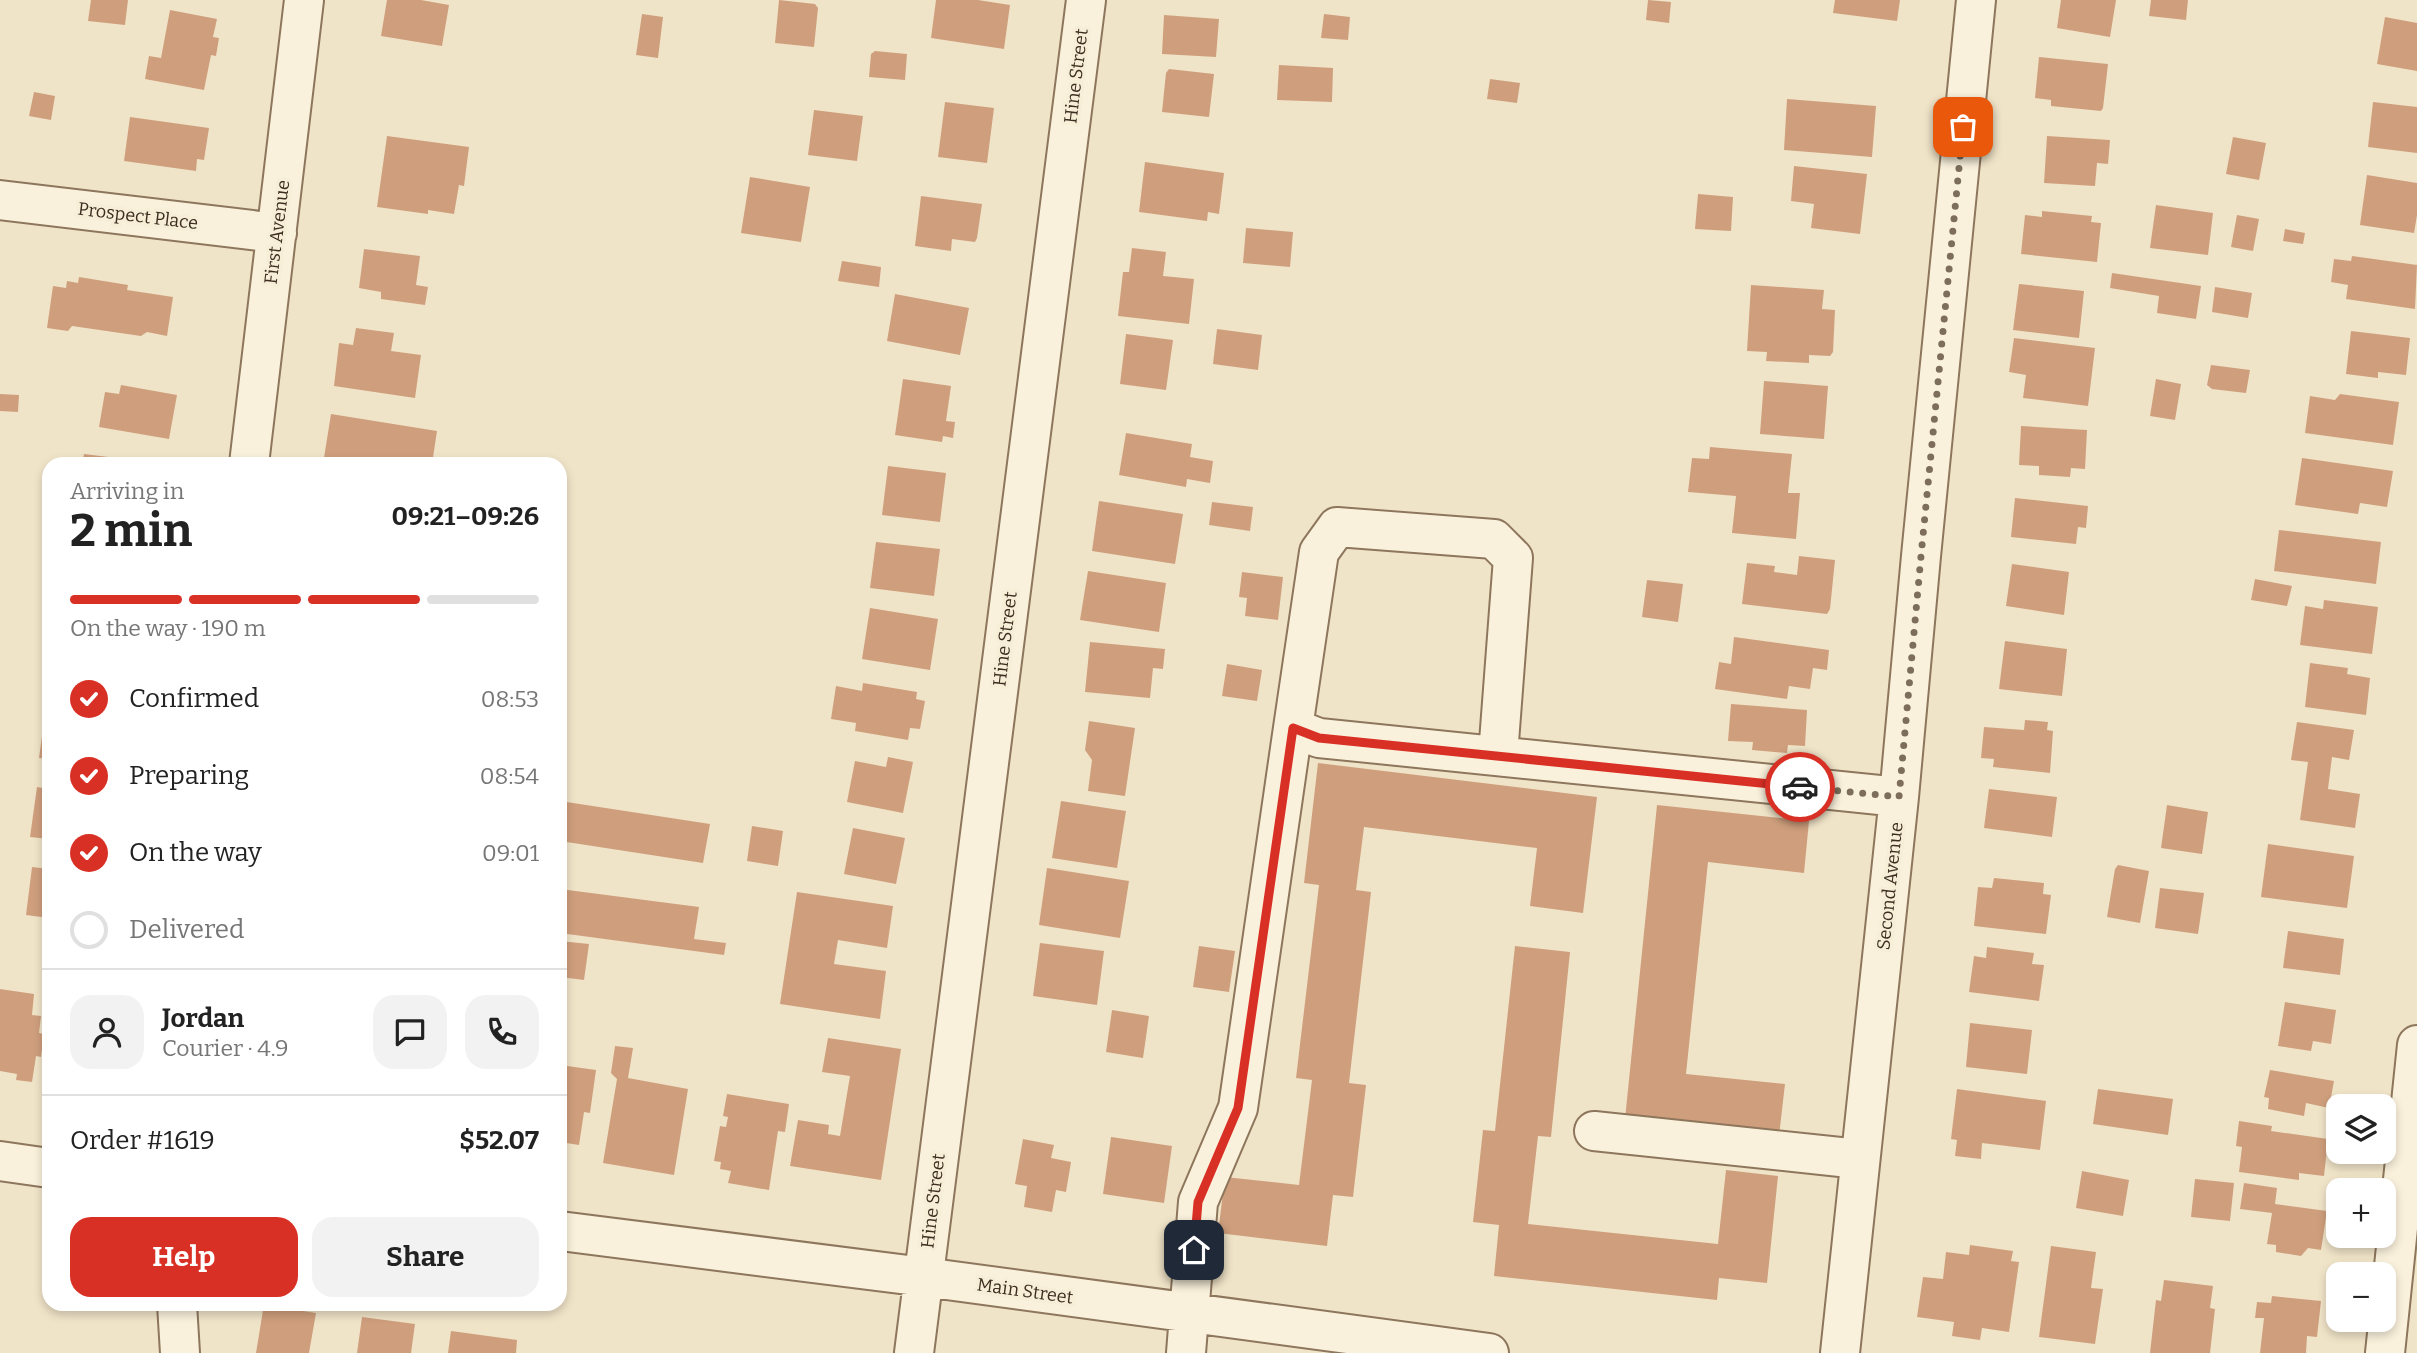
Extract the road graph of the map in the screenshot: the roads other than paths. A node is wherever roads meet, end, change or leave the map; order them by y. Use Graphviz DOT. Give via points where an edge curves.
graph roads {
  1 [pos="304,0"];
  2 [pos="1086,0"];
  3 [pos="1976,0"];
  4 [pos="0,200"];
  5 [pos="277,233"];
  6 [pos="250,457"];
  7 [pos="1293,728"];
  8 [pos="1498,755"];
  9 [pos="1899,797"];
  10 [pos="2417,1045"];
  11 [pos="1594,1131"];
  12 [pos="1859,1159"];
  13 [pos="0,1161"];
  14 [pos="42,1167"];
  15 [pos="567,1232"];
  16 [pos="924,1277"];
  17 [pos="177,1311"];
  18 [pos="1190,1313"];
  19 [pos="180,1353"];
  20 [pos="914,1353"];
  21 [pos="1185,1353"];
  22 [pos="1489,1353"];
  23 [pos="1840,1353"];
  24 [pos="2385,1353"];
  1 -- 5 [label="street, First Avenue"];
  2 -- 16 [label="street, Hine Street"];
  3 -- 9 [label="street, Second Avenue"];
  4 -- 5 [label="street, Prospect Place"];
  5 -- 6 [label="street, First Avenue"];
  7 -- 8 [label="street" via="1319,738"];
  7 -- 8 [label="street" via="1319,552 1337,527 1494,539 1513,558"];
  7 -- 18 [label="street" via="1238,1108 1198,1202"];
  8 -- 9 [label="street"];
  9 -- 12 [label="street, Second Avenue"];
  10 -- 24 [label="street"];
  11 -- 12 [label="street"];
  12 -- 23 [label="street, Second Avenue"];
  13 -- 14 [label="street"];
  15 -- 16 [label="street, Main Street"];
  16 -- 18 [label="street, Main Street"];
  16 -- 20 [label="street, Hine Street"];
  17 -- 19 [label="street"];
  18 -- 21 [label="street"];
  18 -- 22 [label="street, Main Street"];
}
